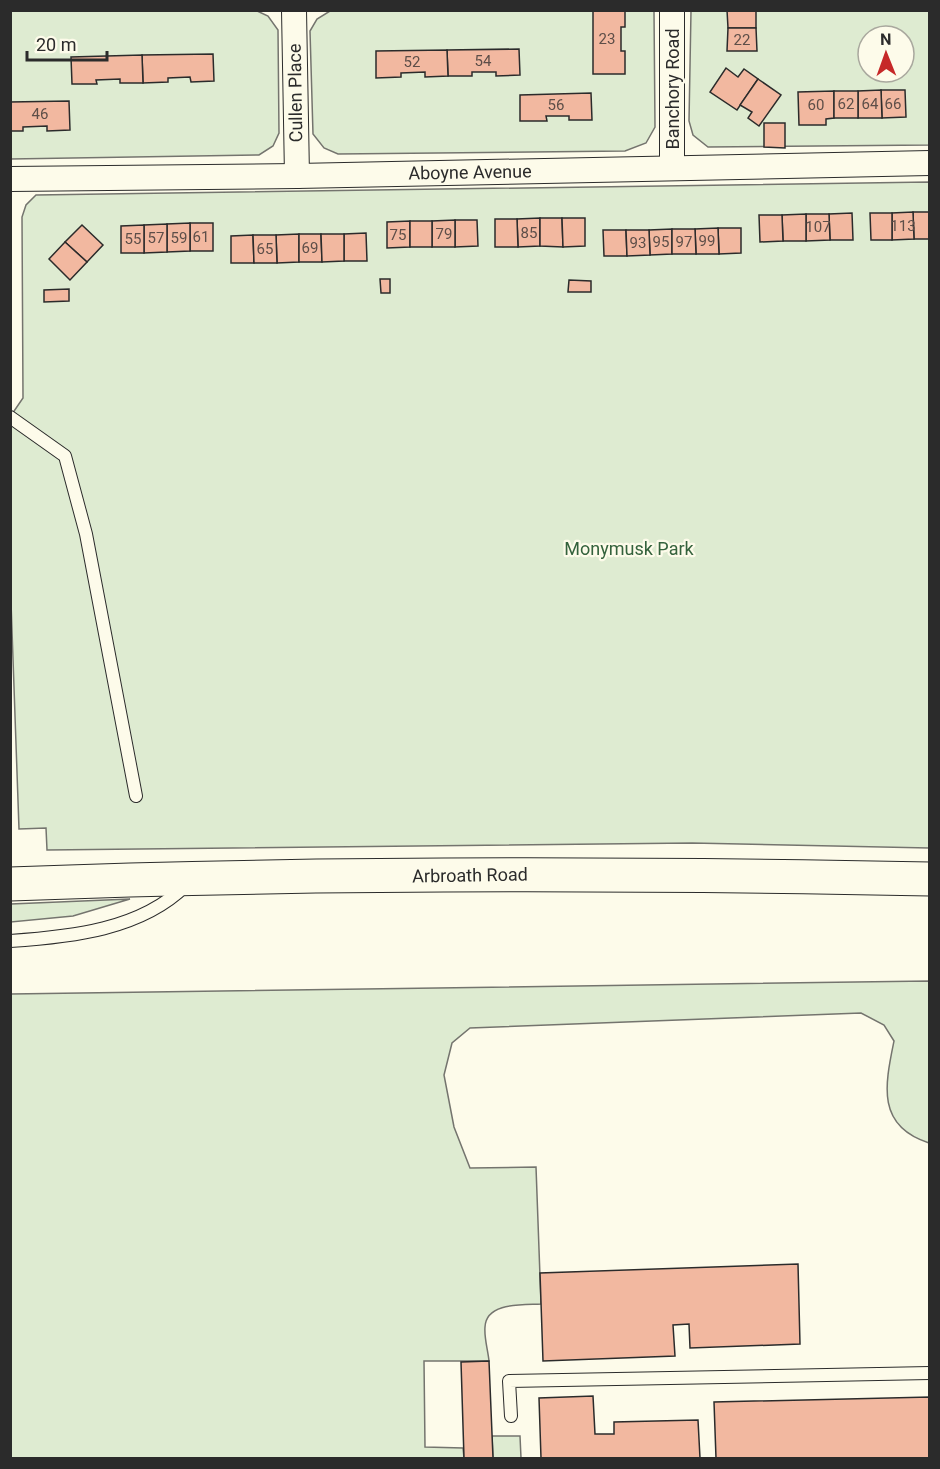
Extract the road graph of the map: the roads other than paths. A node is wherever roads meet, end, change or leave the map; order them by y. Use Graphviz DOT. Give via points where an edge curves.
graph roads {
  1 [pos="294,10"];
  2 [pos="672,10"];
  3 [pos="930,164"];
  4 [pos="672,167"];
  5 [pos="297,176"];
  6 [pos="10,179"];
  7 [pos="10,417"];
  8 [pos="136,796"];
  9 [pos="193,878"];
  10 [pos="930,879"];
  11 [pos="10,884"];
  12 [pos="10,941"];
  13 [pos="930,1372"];
  14 [pos="511,1416"];
  1 -- 5 [label="street, Cullen Place"];
  2 -- 4 [label="street, Banchory Road"];
  3 -- 4 [label="street, Aboyne Avenue"];
  4 -- 5 [label="street, Aboyne Avenue"];
  5 -- 6 [label="street, Aboyne Avenue"];
  7 -- 8 [label="lane" via="65,456 86,534"];
  9 -- 10 [label="main road, Arbroath Road" via="584,874"];
  9 -- 11 [label="main road, Arbroath Road"];
  9 -- 12 [label="lane" via="173,898 124,922 63,937"];
  13 -- 14 [label="lane" via="509,1381"];
}
